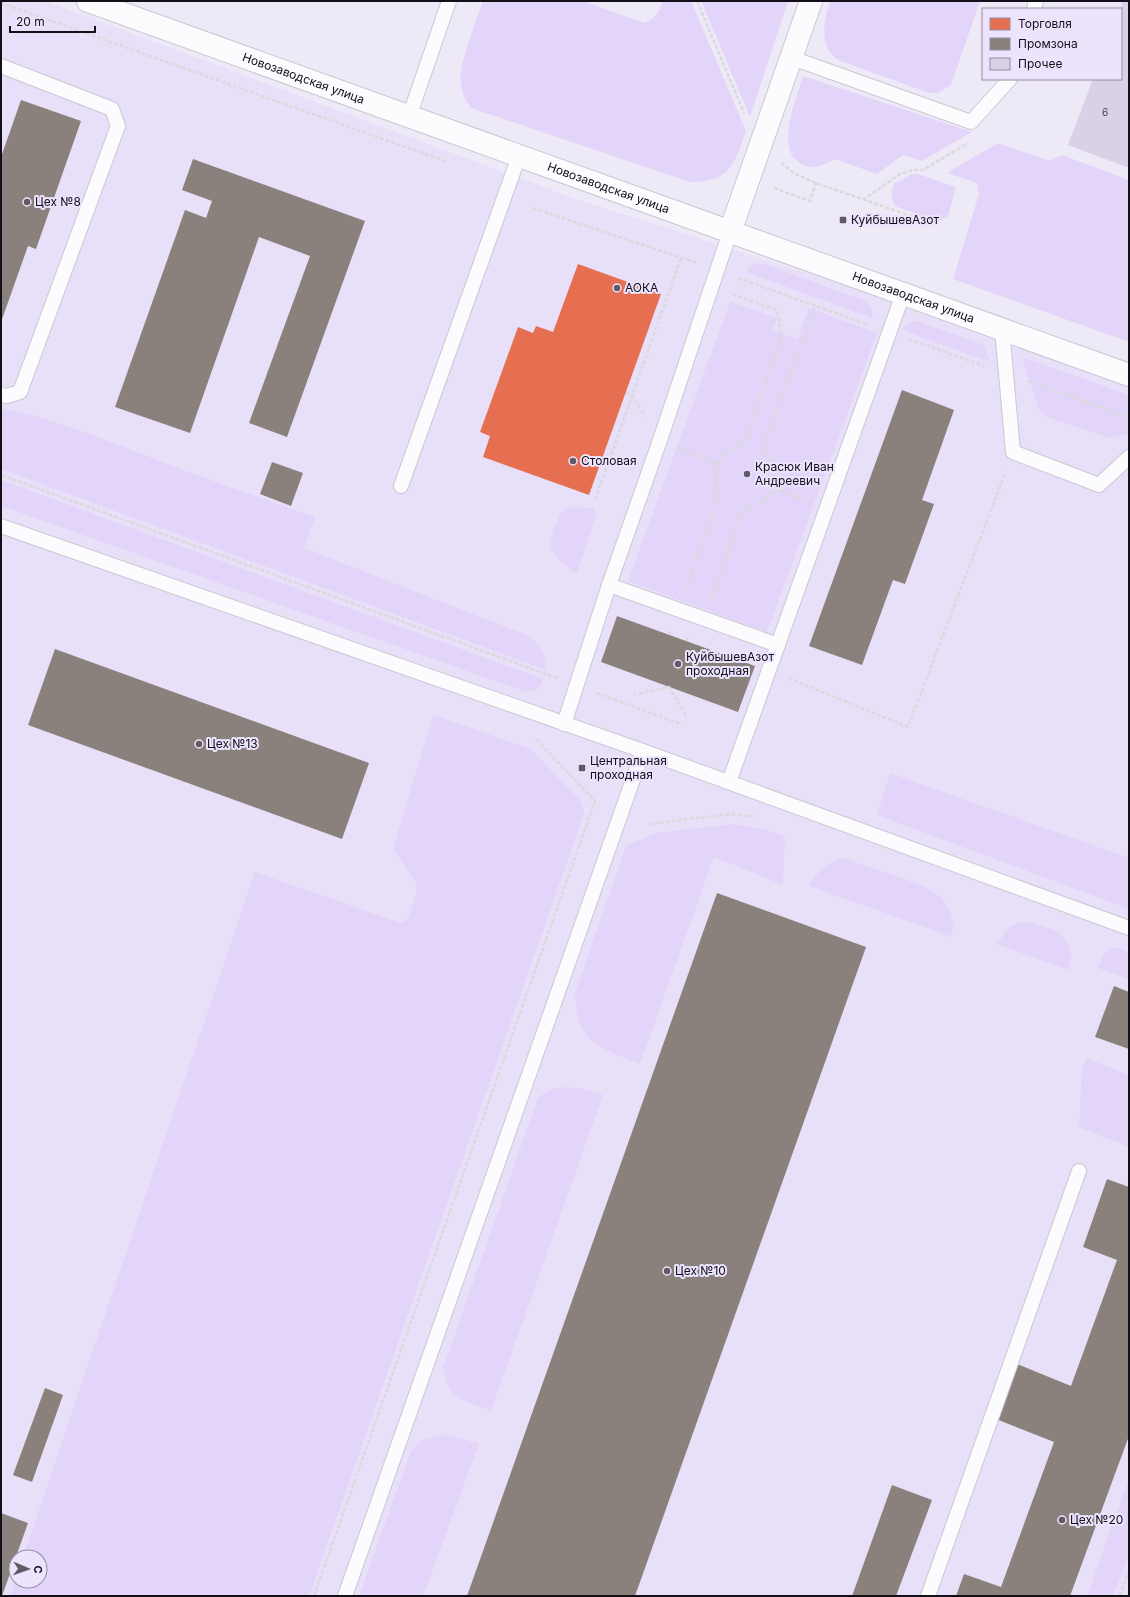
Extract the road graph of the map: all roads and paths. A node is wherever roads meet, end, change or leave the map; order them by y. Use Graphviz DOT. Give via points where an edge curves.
graph roads {
  1 [pos="88,1"];
  2 [pos="449,1"];
  3 [pos="697,1"];
  4 [pos="812,1"];
  5 [pos="1,3"];
  6 [pos="792,58"];
  7 [pos="1,66"];
  8 [pos="1009,80"];
  9 [pos="746,115"];
  10 [pos="410,117"];
  11 [pos="973,140"];
  12 [pos="519,156"];
  13 [pos="776,159"];
  14 [pos="445,161"];
  15 [pos="816,183"];
  16 [pos="769,186"];
  17 [pos="863,200"];
  18 [pos="931,223"];
  19 [pos="730,232"];
  20 [pos="681,258"];
  21 [pos="732,294"];
  22 [pos="903,294"];
  23 [pos="815,306"];
  24 [pos="1002,329"];
  25 [pos="1129,375"];
  26 [pos="1,395"];
  27 [pos="1013,452"];
  28 [pos="1129,457"];
  29 [pos="1,475"];
  30 [pos="401,486"];
  31 [pos="774,488"];
  32 [pos="595,500"];
  33 [pos="827,509"];
  34 [pos="1,526"];
  35 [pos="608,585"];
  36 [pos="678,610"];
  37 [pos="704,619"];
  38 [pos="669,635"];
  39 [pos="778,645"];
  40 [pos="771,664"];
  41 [pos="576,685"];
  42 [pos="633,695"];
  43 [pos="687,717"];
  44 [pos="564,724"];
  45 [pos="684,725"];
  46 [pos="532,735"];
  47 [pos="643,751"];
  48 [pos="729,782"];
  49 [pos="761,817"];
  50 [pos="648,824"];
  51 [pos="1129,928"];
  52 [pos="1079,1171"];
  53 [pos="1129,1572"];
  54 [pos="314,1596"];
  55 [pos="345,1596"];
  56 [pos="928,1596"];
  57 [pos="1120,1596"];
  1 -- 10 [label="main road, Новозаводская улица"];
  2 -- 10 [label="lane"];
  3 -- 9 [label="path"];
  4 -- 6 [label="main road"];
  5 -- 14 [label="path"];
  6 -- 8 [label="lane" via="971,122"];
  6 -- 19 [label="main road"];
  7 -- 26 [label="lane" via="112,109 118,126 20,392"];
  10 -- 12 [label="main road, Новозаводская улица"];
  11 -- 17 [label="path" via="922,170 900,174"];
  12 -- 19 [label="main road, Новозаводская улица"];
  12 -- 30 [label="lane"];
  13 -- 15 [label="path" via="794,173"];
  15 -- 16 [label="path" via="810,201"];
  15 -- 17 [label="path"];
  17 -- 18 [label="path"];
  19 -- 22 [label="main road, Новозаводская улица"];
  19 -- 35 [label="lane"];
  20 -- 32 [label="path"];
  21 -- 36 [label="path" via="776,310 781,339 744,443 725,454 714,473 719,496"];
  22 -- 24 [label="main road, Новозаводская улица"];
  22 -- 33 [label="lane"];
  23 -- 31 [label="path" via="763,448 775,469"];
  24 -- 25 [label="main road, Новозаводская улица"];
  24 -- 27 [label="lane"];
  27 -- 28 [label="lane" via="1099,485"];
  27 -- 40 [label="path" via="908,726 790,680"];
  29 -- 41 [label="path"];
  31 -- 33 [label="path"];
  31 -- 37 [label="path" via="763,501 744,508"];
  33 -- 39 [label="lane"];
  34 -- 44 [label="lane"];
  35 -- 36 [label="lane"];
  35 -- 41 [label="lane"];
  36 -- 37 [label="lane"];
  36 -- 38 [label="path"];
  37 -- 39 [label="lane"];
  39 -- 40 [label="lane"];
  40 -- 48 [label="lane"];
  41 -- 44 [label="lane"];
  41 -- 45 [label="path"];
  42 -- 43 [label="path" via="669,687"];
  44 -- 47 [label="lane"];
  46 -- 54 [label="path" via="595,801"];
  47 -- 48 [label="lane"];
  47 -- 55 [label="lane"];
  48 -- 51 [label="lane"];
  49 -- 50 [label="path" via="729,814"];
  52 -- 56 [label="lane"];
  53 -- 57 [label="path"];
}
